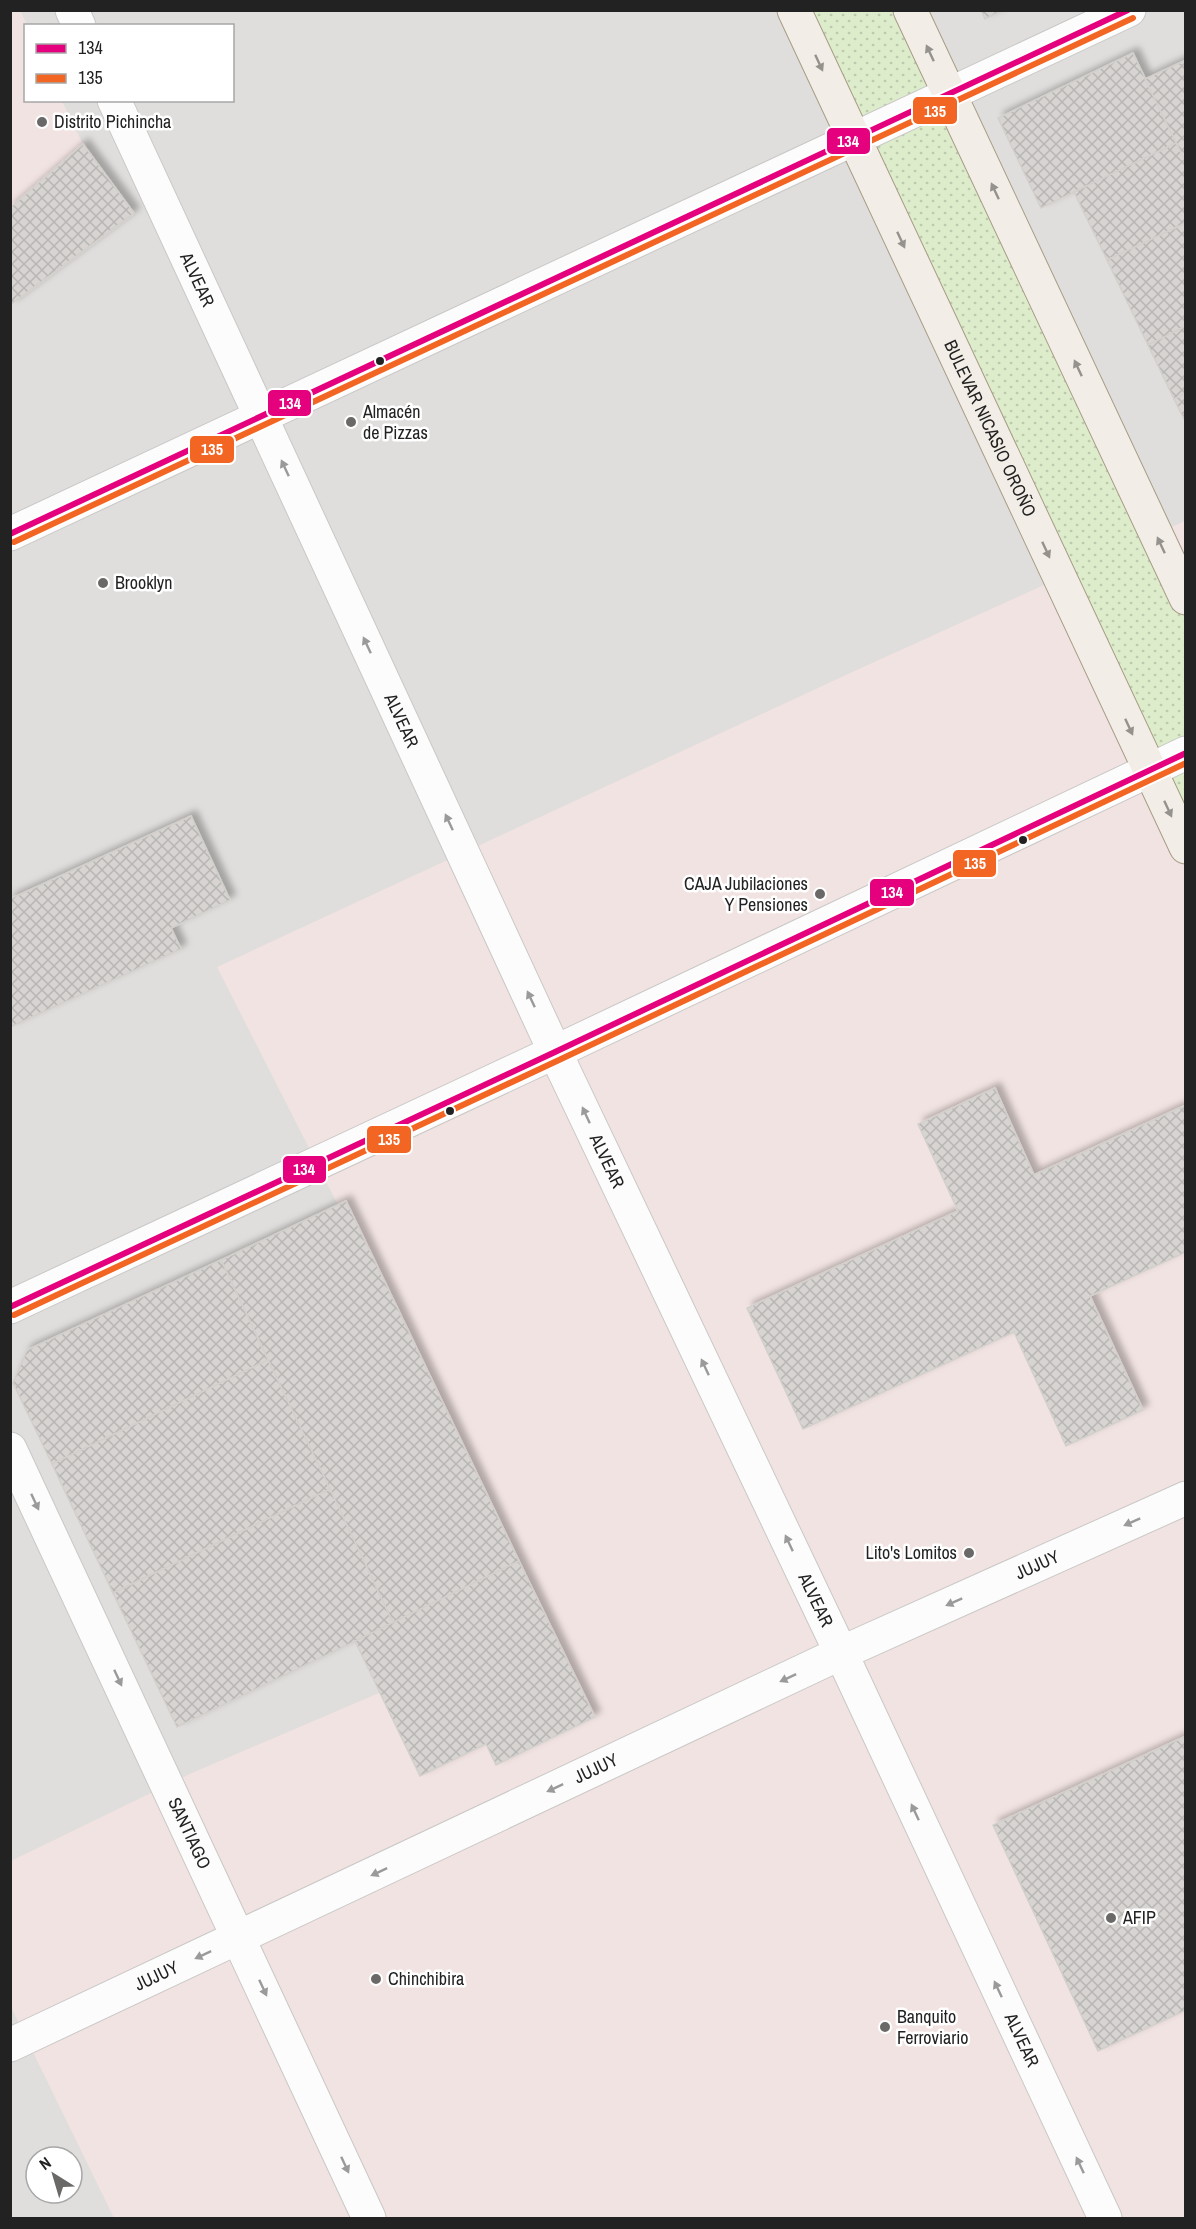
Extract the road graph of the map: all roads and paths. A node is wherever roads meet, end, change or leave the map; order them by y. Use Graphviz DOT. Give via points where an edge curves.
graph roads {
  1 [pos="72,10"];
  2 [pos="794,10"];
  3 [pos="910,10"];
  4 [pos="1129,10"];
  5 [pos="78,24"];
  6 [pos="950,95"];
  7 [pos="115,102"];
  8 [pos="855,140"];
  9 [pos="261,417"];
  10 [pos="10,534"];
  11 [pos="1185,598"];
  12 [pos="1185,753"];
  13 [pos="1150,770"];
  14 [pos="1185,847"];
  15 [pos="555,1052"];
  16 [pos="10,1307"];
  17 [pos="10,1449"];
  18 [pos="1185,1498"];
  19 [pos="841,1653"];
  20 [pos="240,1938"];
  21 [pos="10,2045"];
  22 [pos="369,2218"];
  23 [pos="1105,2218"];
  1 -- 5 [label="street"];
  2 -- 8 [label="main road, BULEVAR NICASIO OROÑO, one-way"];
  6 -- 3 [label="main road, one-way"];
  4 -- 6 [label="street"];
  6 -- 8 [label="street"];
  11 -- 6 [label="main road, one-way"];
  7 -- 9 [label="street, ALVEAR"];
  8 -- 9 [label="street"];
  8 -- 13 [label="main road, BULEVAR NICASIO OROÑO, one-way"];
  9 -- 10 [label="street"];
  15 -- 9 [label="street, ALVEAR, one-way"];
  12 -- 13 [label="street"];
  13 -- 14 [label="main road, BULEVAR NICASIO OROÑO, one-way"];
  13 -- 15 [label="street"];
  15 -- 16 [label="street"];
  19 -- 15 [label="street, ALVEAR, one-way"];
  17 -- 20 [label="street, SANTIAGO, one-way"];
  18 -- 19 [label="street, JUJUY, one-way"];
  19 -- 20 [label="street, JUJUY, one-way"];
  23 -- 19 [label="street, ALVEAR, one-way"];
  20 -- 21 [label="street, JUJUY, one-way"];
  20 -- 22 [label="street, SANTIAGO, one-way"];
}
